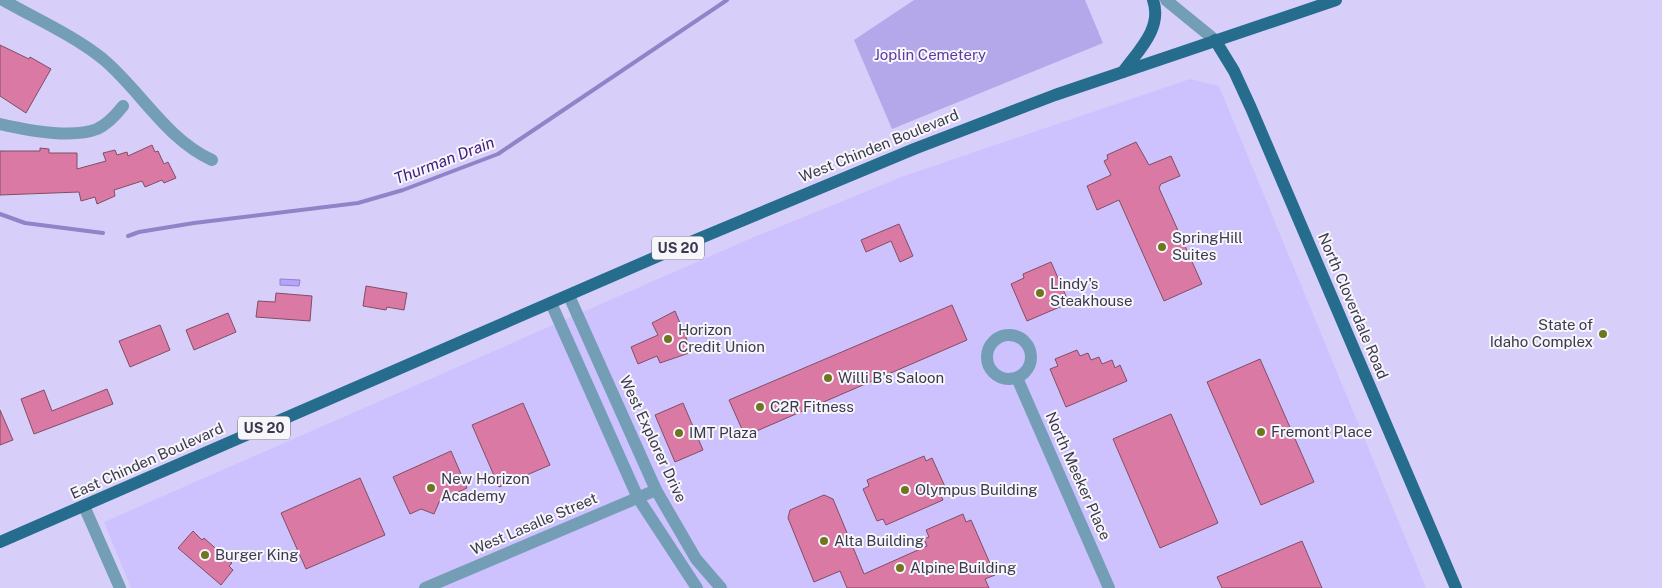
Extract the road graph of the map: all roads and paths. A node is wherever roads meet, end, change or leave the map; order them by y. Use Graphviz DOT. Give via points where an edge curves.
graph roads {
  1 [pos="3,0"];
  2 [pos="1153,0"];
  3 [pos="1166,0"];
  4 [pos="1336,0"];
  5 [pos="1215,40"];
  6 [pos="1122,72"];
  7 [pos="123,106"];
  8 [pos="0,124"];
  9 [pos="212,160"];
  10 [pos="569,296"];
  11 [pos="552,303"];
  12 [pos="444,350"];
  13 [pos="1017,378"];
  14 [pos="656,490"];
  15 [pos="638,498"];
  16 [pos="84,506"];
  17 [pos="0,542"];
  18 [pos="120,588"];
  19 [pos="425,588"];
  20 [pos="697,588"];
  21 [pos="721,588"];
  22 [pos="1109,588"];
  23 [pos="1456,588"];
  1 -- 9 [label="street" via="103,59 179,139"];
  2 -- 6 [label="main road" via="1157,15 1152,31"];
  3 -- 5 [label="street"];
  4 -- 5 [label="main road, West Chinden Boulevard"];
  5 -- 6 [label="main road, West Chinden Boulevard"];
  5 -- 23 [label="main road, North Cloverdale Road" via="1251,108"];
  6 -- 10 [label="main road, West Chinden Boulevard / US 20" via="914,149"];
  7 -- 8 [label="street" via="114,118 81,134"];
  10 -- 11 [label="main road, West Chinden Boulevard / US 20"];
  10 -- 14 [label="street, West Explorer Drive"];
  11 -- 12 [label="main road, West Chinden Boulevard / US 20"];
  11 -- 15 [label="street"];
  12 -- 16 [label="main road, East Chinden Boulevard / US 20"];
  13 -- 22 [label="street, North Meeker Place"];
  14 -- 15 [label="street, West Lasalle Street"];
  14 -- 21 [label="street, West Explorer Drive" via="696,559"];
  15 -- 19 [label="street, West Lasalle Street"];
  15 -- 20 [label="street"];
  16 -- 17 [label="main road, East Chinden Boulevard / US 20"];
  16 -- 18 [label="street"];
}
